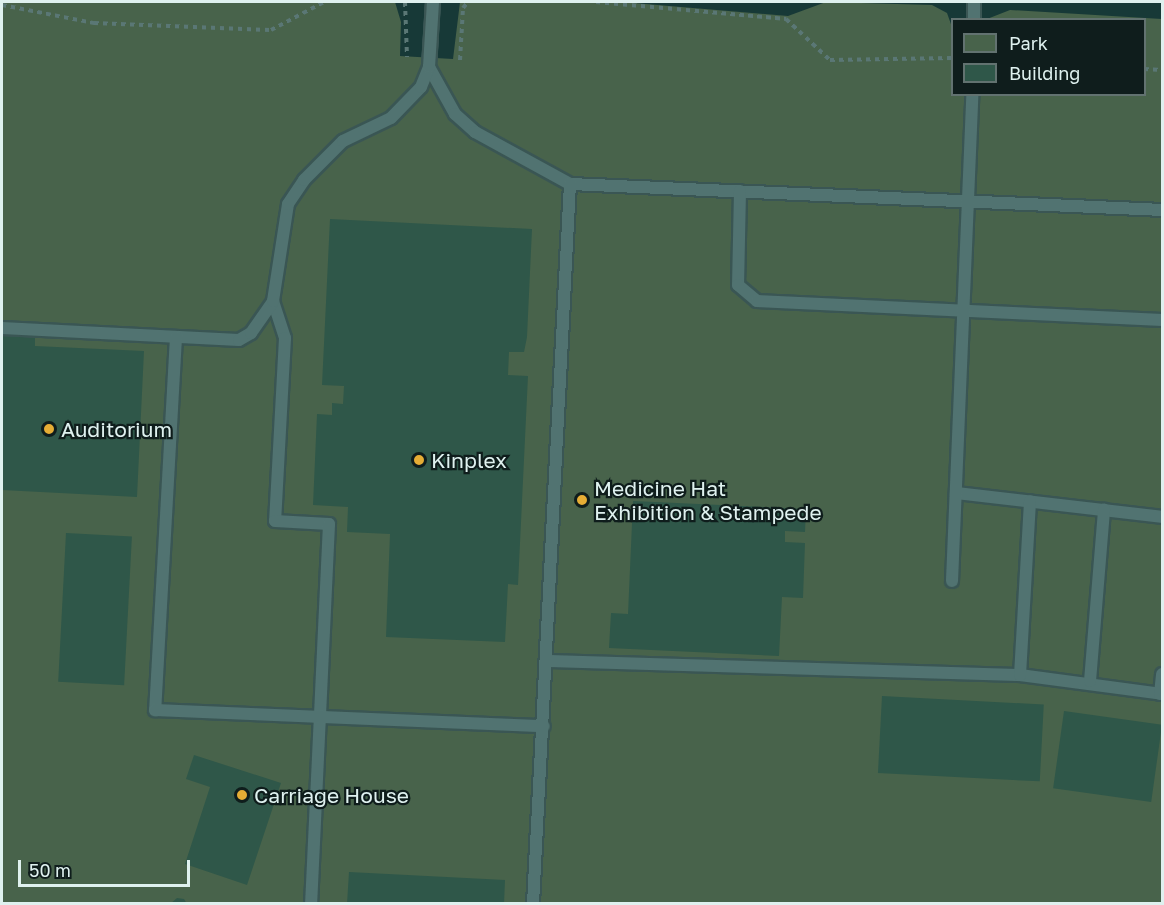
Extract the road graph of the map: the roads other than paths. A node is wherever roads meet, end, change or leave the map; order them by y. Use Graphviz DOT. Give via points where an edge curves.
graph roads {
  1 [pos="433,2"];
  2 [pos="974,2"];
  3 [pos="974,18"];
  4 [pos="429,67"];
  5 [pos="972,96"];
  6 [pos="570,184"];
  7 [pos="740,191"];
  8 [pos="970,201"];
  9 [pos="1162,210"];
  10 [pos="273,301"];
  11 [pos="964,310"];
  12 [pos="1162,320"];
  13 [pos="2,328"];
  14 [pos="176,337"];
  15 [pos="956,493"];
  16 [pos="1030,501"];
  17 [pos="1104,510"];
  18 [pos="1162,516"];
  19 [pos="952,581"];
  20 [pos="547,661"];
  21 [pos="1162,674"];
  22 [pos="1020,675"];
  23 [pos="1090,681"];
  24 [pos="1161,694"];
  25 [pos="319,717"];
  26 [pos="544,726"];
  27 [pos="311,903"];
  28 [pos="533,903"];
  1 -- 4 [label="lane"];
  2 -- 3 [label="lane"];
  4 -- 6 [label="lane" via="455,114 475,132"];
  4 -- 10 [label="lane" via="406,105 343,141 304,180 288,204"];
  5 -- 8 [label="lane"];
  6 -- 7 [label="lane"];
  6 -- 20 [label="lane"];
  7 -- 8 [label="lane"];
  7 -- 11 [label="lane" via="738,285 757,301"];
  8 -- 9 [label="lane"];
  8 -- 11 [label="lane"];
  10 -- 14 [label="lane" via="264,321 238,340"];
  10 -- 25 [label="lane" via="285,338 275,521 329,524"];
  11 -- 12 [label="lane"];
  11 -- 15 [label="lane"];
  13 -- 14 [label="lane"];
  14 -- 25 [label="lane" via="155,710"];
  15 -- 16 [label="lane"];
  15 -- 19 [label="lane"];
  16 -- 17 [label="lane"];
  16 -- 22 [label="lane"];
  17 -- 18 [label="lane"];
  17 -- 23 [label="lane"];
  20 -- 22 [label="lane"];
  20 -- 26 [label="lane"];
  21 -- 24 [label="lane"];
  22 -- 23 [label="lane"];
  23 -- 24 [label="lane"];
  25 -- 26 [label="lane"];
  25 -- 27 [label="lane"];
  26 -- 28 [label="lane"];
}
